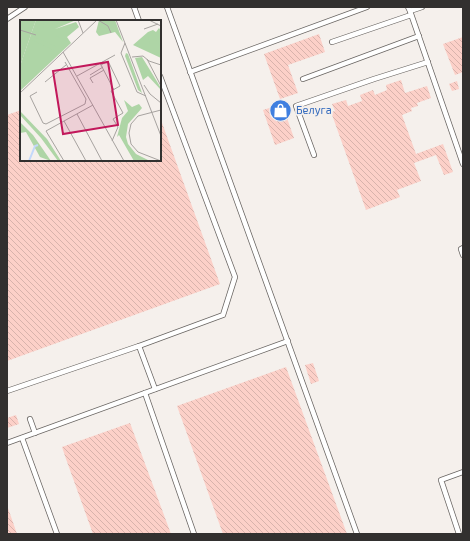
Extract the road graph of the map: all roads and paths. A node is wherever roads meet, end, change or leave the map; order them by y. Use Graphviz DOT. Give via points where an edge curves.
graph roads {
  1 [pos="25,7"];
  2 [pos="134,7"];
  3 [pos="168,7"];
  4 [pos="367,7"];
  5 [pos="422,7"];
  6 [pos="410,11"];
  7 [pos="7,19"];
  8 [pos="139,20"];
  9 [pos="419,36"];
  10 [pos="332,42"];
  11 [pos="428,62"];
  12 [pos="190,72"];
  13 [pos="161,79"];
  14 [pos="303,79"];
  15 [pos="314,155"];
  16 [pos="463,164"];
  17 [pos="463,248"];
  18 [pos="463,255"];
  19 [pos="288,341"];
  20 [pos="139,346"];
  21 [pos="155,389"];
  22 [pos="7,391"];
  23 [pos="144,393"];
  24 [pos="30,419"];
  25 [pos="35,433"];
  26 [pos="22,438"];
  27 [pos="7,443"];
  28 [pos="463,472"];
  29 [pos="57,534"];
  30 [pos="194,534"];
  31 [pos="357,534"];
  32 [pos="459,534"];
  1 -- 7 [label="lane"];
  2 -- 8 [label="lane"];
  3 -- 12 [label="lane"];
  4 -- 12 [label="lane"];
  5 -- 6 [label="lane"];
  6 -- 9 [label="lane"];
  6 -- 10 [label="lane"];
  9 -- 11 [label="lane"];
  9 -- 14 [label="lane"];
  11 -- 15 [label="lane" via="296,106"];
  11 -- 16 [label="lane"];
  12 -- 19 [label="lane"];
  13 -- 20 [label="lane" via="235,277 223,315"];
  17 -- 18 [label="lane"];
  19 -- 21 [label="lane"];
  19 -- 31 [label="lane"];
  20 -- 21 [label="lane"];
  20 -- 22 [label="lane"];
  21 -- 23 [label="lane"];
  23 -- 25 [label="lane"];
  23 -- 30 [label="lane"];
  24 -- 25 [label="lane"];
  25 -- 26 [label="lane"];
  26 -- 27 [label="lane"];
  26 -- 29 [label="lane"];
  28 -- 32 [label="lane" via="441,480"];
}
